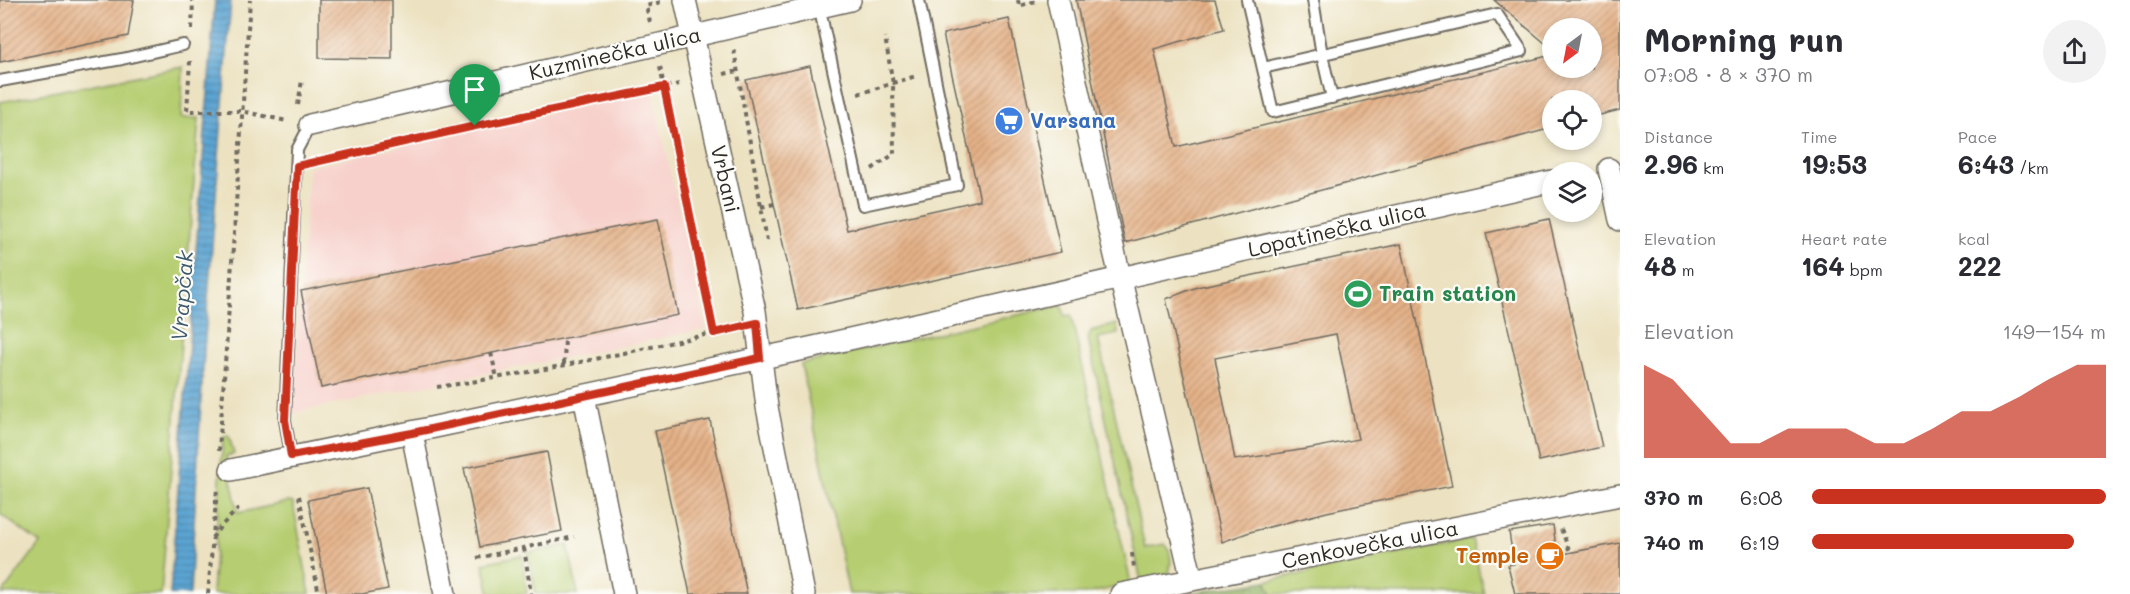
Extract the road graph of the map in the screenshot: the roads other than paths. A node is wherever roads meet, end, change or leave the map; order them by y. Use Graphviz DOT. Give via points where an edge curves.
graph roads {
  1 [pos="685,0"];
  2 [pos="919,0"];
  3 [pos="1058,0"];
  4 [pos="1247,0"];
  5 [pos="1313,0"];
  6 [pos="832,3"];
  7 [pos="693,36"];
  8 [pos="183,45"];
  9 [pos="1322,55"];
  10 [pos="1263,68"];
  11 [pos="0,81"];
  12 [pos="1332,98"];
  13 [pos="310,125"];
  14 [pos="1607,169"];
  15 [pos="1542,183"];
  16 [pos="1620,220"];
  17 [pos="1121,279"];
  18 [pos="760,358"];
  19 [pos="584,396"];
  20 [pos="412,433"];
  21 [pos="291,456"];
  22 [pos="222,469"];
  23 [pos="1620,495"];
  24 [pos="1192,580"];
  25 [pos="445,594"];
  26 [pos="624,594"];
  27 [pos="804,594"];
  28 [pos="1120,594"];
  1 -- 7 [label="street, Vrbani"];
  2 -- 6 [label="lane" via="957,185 863,205 840,99"];
  3 -- 17 [label="street"];
  4 -- 10 [label="lane"];
  5 -- 9 [label="lane"];
  6 -- 7 [label="street, Kuzminečka ulica"];
  7 -- 13 [label="street, Kuzminečka ulica"];
  7 -- 18 [label="street, Vrbani" via="757,323"];
  8 -- 11 [label="lane"];
  9 -- 10 [label="lane"];
  9 -- 12 [label="lane"];
  9 -- 12 [label="lane" via="1497,14 1522,51"];
  10 -- 12 [label="lane" via="1273,112"];
  13 -- 21 [label="lane" via="297,150 285,420"];
  14 -- 16 [label="street"];
  15 -- 17 [label="street, Lopatinečka ulica"];
  17 -- 18 [label="street, Lopatinečka ulica"];
  17 -- 24 [label="street"];
  18 -- 19 [label="street"];
  18 -- 27 [label="street, Vrbani" via="766,407"];
  19 -- 20 [label="street"];
  19 -- 26 [label="street"];
  20 -- 21 [label="street"];
  20 -- 25 [label="street"];
  21 -- 22 [label="street"];
  23 -- 24 [label="street, Cenkovečka ulica"];
  24 -- 28 [label="street, Cenkovečka ulica"];
}
